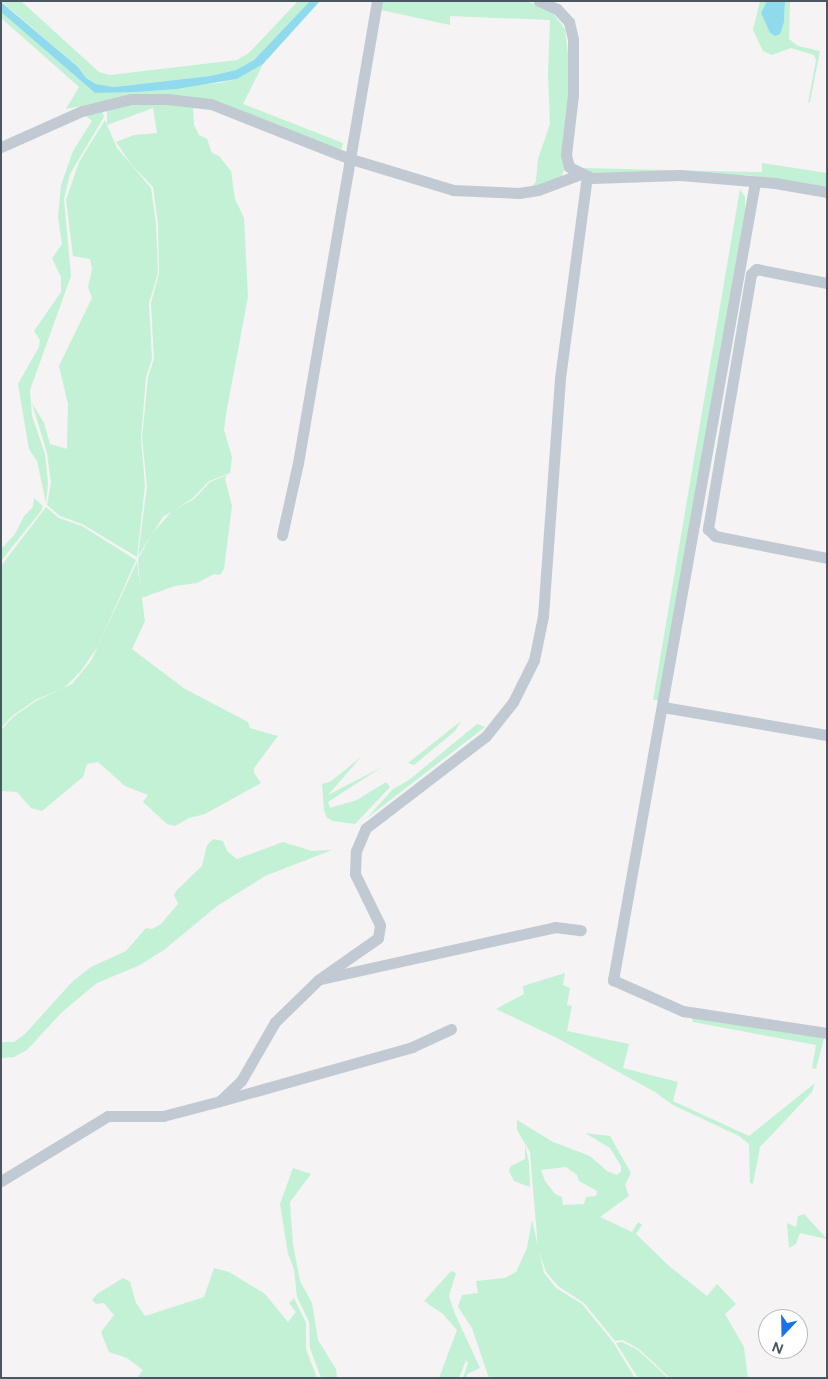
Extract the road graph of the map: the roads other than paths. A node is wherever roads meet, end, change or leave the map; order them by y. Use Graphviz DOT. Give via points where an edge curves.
graph roads {
  1 [pos="377,1"];
  2 [pos="539,1"];
  3 [pos="1,147"];
  4 [pos="348,158"];
  5 [pos="584,175"];
  6 [pos="755,182"];
  7 [pos="827,192"];
  8 [pos="827,283"];
  9 [pos="282,534"];
  10 [pos="827,558"];
  11 [pos="663,707"];
  12 [pos="827,735"];
  13 [pos="581,930"];
  14 [pos="318,980"];
  15 [pos="451,1029"];
  16 [pos="827,1033"];
  17 [pos="220,1101"];
  18 [pos="1,1181"];
  1 -- 4 [label="street"];
  2 -- 5 [label="street" via="557,8 568,22 572,39 574,95 566,155 569,167"];
  3 -- 4 [label="street" via="82,111 130,99 167,99 211,104"];
  4 -- 5 [label="street" via="444,188 477,193 538,190"];
  4 -- 9 [label="street" via="298,463"];
  5 -- 6 [label="street" via="680,175"];
  5 -- 14 [label="street" via="560,378 543,616 534,660 513,702 486,736 366,828 356,851 355,874 380,932 373,942"];
  6 -- 7 [label="street"];
  6 -- 11 [label="street"];
  8 -- 10 [label="street" via="756,269 751,274 708,529 715,536"];
  11 -- 12 [label="street"];
  11 -- 16 [label="street" via="613,980 683,1011"];
  13 -- 14 [label="street" via="555,927"];
  14 -- 17 [label="street" via="275,1022 241,1081"];
  15 -- 17 [label="street" via="412,1047"];
  17 -- 18 [label="street" via="163,1116 108,1116"];
}
